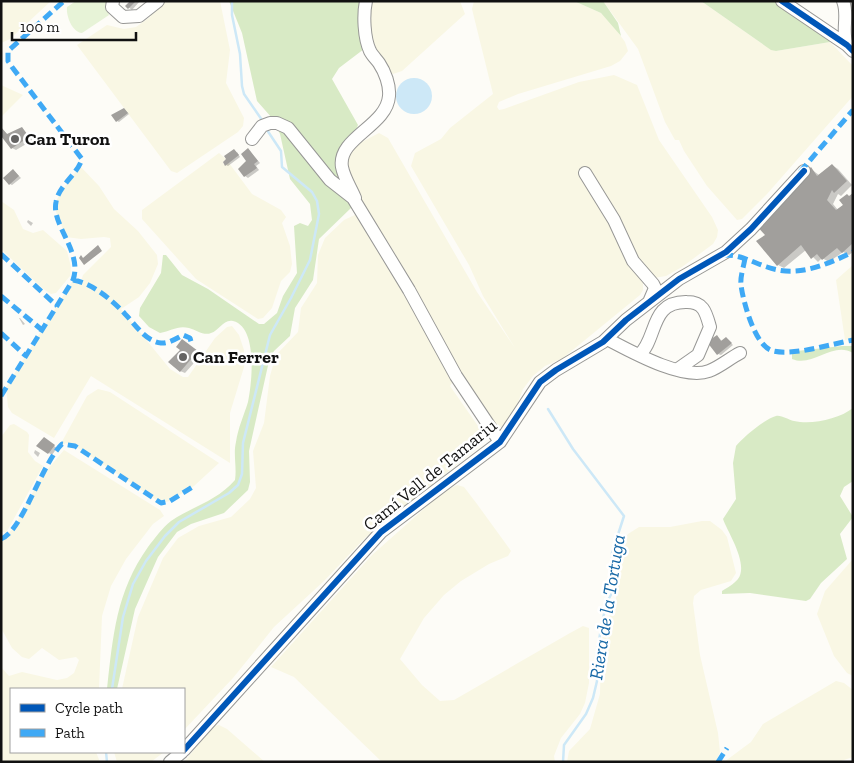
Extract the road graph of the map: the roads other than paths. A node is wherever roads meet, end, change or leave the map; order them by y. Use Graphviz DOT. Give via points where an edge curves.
graph roads {
  1 [pos="113,1"];
  2 [pos="158,1"];
  3 [pos="366,1"];
  4 [pos="782,1"];
  5 [pos="843,1"];
  6 [pos="850,48"];
  7 [pos="252,139"];
  8 [pos="804,171"];
  9 [pos="586,174"];
  10 [pos="358,205"];
  11 [pos="649,302"];
  12 [pos="607,339"];
  13 [pos="740,353"];
  14 [pos="639,355"];
  15 [pos="678,369"];
  16 [pos="500,442"];
  17 [pos="185,749"];
  18 [pos="181,753"];
  19 [pos="170,762"];
  1 -- 2 [label="street" via="112,7 123,17 139,16"];
  3 -- 10 [label="street" via="370,50 385,75 389,96 381,115 343,154 344,176"];
  4 -- 6 [label="street"];
  5 -- 6 [label="street" via="846,16 843,36"];
  7 -- 10 [label="street" via="262,126 270,123 288,128 330,180"];
  8 -- 11 [label="street, Camí Vell de Tamariu" via="737,243"];
  9 -- 11 [label="street" via="614,220 633,261 655,288"];
  10 -- 16 [label="street" via="456,376"];
  11 -- 12 [label="street, Camí Vell de Tamariu"];
  12 -- 14 [label="street"];
  12 -- 16 [label="street, Camí Vell de Tamariu" via="540,382"];
  13 -- 15 [label="street" via="708,371 694,373"];
  14 -- 15 [label="street"];
  14 -- 15 [label="street" via="646,349 658,314 673,304 697,303 705,309 710,327 698,354"];
  16 -- 17 [label="street, Camí Vell de Tamariu" via="381,532"];
  18 -- 19 [label="street, Camí Vell de Tamariu"];
}
